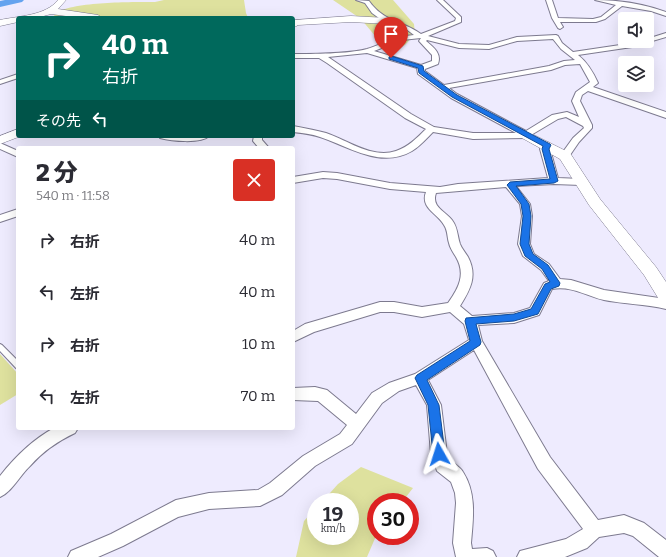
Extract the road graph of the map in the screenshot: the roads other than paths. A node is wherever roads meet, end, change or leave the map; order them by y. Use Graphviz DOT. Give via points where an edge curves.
graph roads {
  1 [pos="62,0"];
  2 [pos="359,0"];
  3 [pos="440,0"];
  4 [pos="598,0"];
  5 [pos="643,0"];
  6 [pos="548,1"];
  7 [pos="620,4"];
  8 [pos="652,9"];
  9 [pos="51,11"];
  10 [pos="666,14"];
  11 [pos="30,16"];
  12 [pos="85,16"];
  13 [pos="16,19"];
  14 [pos="556,20"];
  15 [pos="387,21"];
  16 [pos="0,23"];
  17 [pos="295,24"];
  18 [pos="666,35"];
  19 [pos="422,37"];
  20 [pos="556,37"];
  21 [pos="367,51"];
  22 [pos="573,54"];
  23 [pos="295,56"];
  24 [pos="320,56"];
  25 [pos="581,62"];
  26 [pos="421,67"];
  27 [pos="16,77"];
  28 [pos="0,82"];
  29 [pos="444,88"];
  30 [pos="588,88"];
  31 [pos="666,114"];
  32 [pos="588,125"];
  33 [pos="295,129"];
  34 [pos="431,129"];
  35 [pos="16,134"];
  36 [pos="526,135"];
  37 [pos="173,138"];
  38 [pos="187,138"];
  39 [pos="258,138"];
  40 [pos="178,139"];
  41 [pos="0,140"];
  42 [pos="547,145"];
  43 [pos="0,146"];
  44 [pos="174,146"];
  45 [pos="262,146"];
  46 [pos="16,153"];
  47 [pos="565,156"];
  48 [pos="295,180"];
  49 [pos="554,181"];
  50 [pos="581,182"];
  51 [pos="510,185"];
  52 [pos="432,189"];
  53 [pos="16,213"];
  54 [pos="0,219"];
  55 [pos="556,283"];
  56 [pos="666,296"];
  57 [pos="666,304"];
  58 [pos="452,307"];
  59 [pos="470,321"];
  60 [pos="295,336"];
  61 [pos="476,342"];
  62 [pos="0,347"];
  63 [pos="16,364"];
  64 [pos="420,378"];
  65 [pos="295,394"];
  66 [pos="357,424"];
  67 [pos="62,430"];
  68 [pos="0,489"];
  69 [pos="594,529"];
  70 [pos="666,551"];
  71 [pos="77,557"];
  72 [pos="465,557"];
  73 [pos="474,557"];
  74 [pos="487,557"];
  75 [pos="526,557"];
  1 -- 9 [label="street" via="58,7"];
  2 -- 15 [label="street" via="367,2 374,12"];
  3 -- 19 [label="street" via="459,18 458,22"];
  4 -- 7 [label="street"];
  5 -- 8 [label="street"];
  6 -- 14 [label="street"];
  7 -- 8 [label="street"];
  7 -- 14 [label="street" via="603,18 594,21"];
  8 -- 10 [label="street"];
  9 -- 11 [label="street"];
  9 -- 12 [label="street"];
  13 -- 16 [label="street"];
  14 -- 20 [label="street" via="560,31"];
  15 -- 17 [label="street" via="351,19"];
  15 -- 19 [label="street" via="408,28"];
  18 -- 22 [label="street" via="629,46"];
  19 -- 20 [label="street" via="474,48 489,47 517,39"];
  19 -- 21 [label="street" via="401,38"];
  19 -- 26 [label="street" via="422,41 436,56 435,62"];
  20 -- 22 [label="street" via="562,46"];
  21 -- 24 [label="street"];
  21 -- 26 [label="street"];
  22 -- 25 [label="street"];
  23 -- 24 [label="street"];
  24 -- 34 [label="street"];
  25 -- 29 [label="street" via="564,63 551,68"];
  25 -- 30 [label="street" via="590,72 594,82"];
  26 -- 29 [label="street" via="421,72"];
  27 -- 28 [label="street"];
  29 -- 36 [label="street"];
  30 -- 31 [label="street"];
  30 -- 32 [label="street" via="578,94 576,101"];
  32 -- 36 [label="street" via="571,116 561,115"];
  32 -- 47 [label="street"];
  33 -- 34 [label="street" via="323,135 354,150 378,155 408,150"];
  34 -- 36 [label="street" via="473,136"];
  35 -- 41 [label="street"];
  36 -- 42 [label="street"];
  37 -- 40 [label="street"];
  38 -- 40 [label="street"];
  39 -- 45 [label="street"];
  40 -- 44 [label="street"];
  42 -- 47 [label="street"];
  42 -- 49 [label="street" via="545,149"];
  43 -- 46 [label="street"];
  47 -- 50 [label="street"];
  48 -- 52 [label="street" via="323,175 390,186"];
  49 -- 50 [label="street"];
  49 -- 51 [label="street"];
  50 -- 56 [label="street" via="600,212 650,271"];
  51 -- 52 [label="street"];
  51 -- 55 [label="street" via="525,204 527,216 524,244 529,256 545,267"];
  52 -- 58 [label="street" via="429,196 430,205 451,226 454,245 467,270 466,286"];
  53 -- 54 [label="street"];
  55 -- 57 [label="street" via="575,285 603,295"];
  55 -- 59 [label="street" via="548,286 534,312 514,318"];
  58 -- 59 [label="street"];
  58 -- 60 [label="street" via="422,312 380,307 310,328"];
  59 -- 61 [label="street"];
  61 -- 64 [label="street"];
  61 -- 69 [label="street" via="544,463"];
  62 -- 63 [label="lane"];
  64 -- 66 [label="street" via="394,387 377,398"];
  64 -- 72 [label="street" via="434,405 439,454 443,465 457,478 463,493 465,504 462,543"];
  65 -- 66 [label="street" via="322,395"];
  66 -- 71 [label="street" via="346,439 309,461 276,489 260,498 209,501 176,509 117,540"];
  67 -- 68 [label="street" via="27,455"];
  69 -- 70 [label="street" via="624,524 638,529"];
  69 -- 75 [label="street" via="586,538 566,547 536,557"];
  73 -- 74 [label="street"];
}
